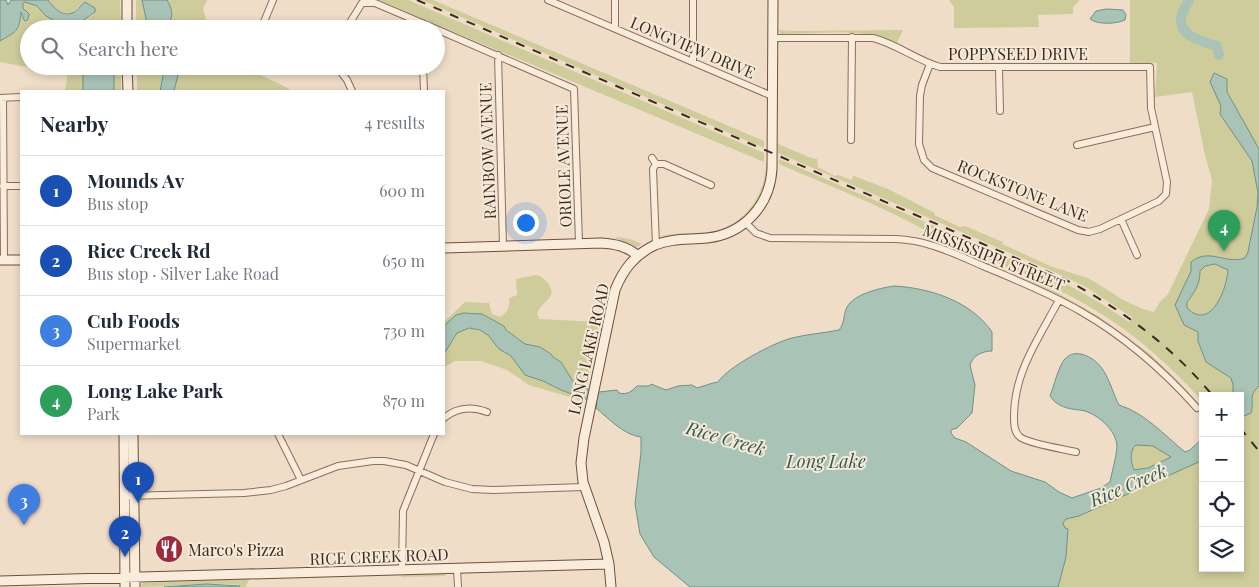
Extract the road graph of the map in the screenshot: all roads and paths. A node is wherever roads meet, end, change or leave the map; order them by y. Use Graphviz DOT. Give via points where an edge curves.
graph roads {
  1 [pos="127,0"];
  2 [pos="273,0"];
  3 [pos="548,0"];
  4 [pos="615,0"];
  5 [pos="693,0"];
  6 [pos="773,0"];
  7 [pos="127,20"];
  8 [pos="265,20"];
  9 [pos="352,20"];
  10 [pos="410,20"];
  11 [pos="615,28"];
  12 [pos="445,33"];
  13 [pos="852,37"];
  14 [pos="772,38"];
  15 [pos="498,55"];
  16 [pos="693,62"];
  17 [pos="930,64"];
  18 [pos="1150,67"];
  19 [pos="999,68"];
  20 [pos="128,75"];
  21 [pos="343,75"];
  22 [pos="423,75"];
  23 [pos="128,90"];
  24 [pos="352,90"];
  25 [pos="424,90"];
  26 [pos="772,96"];
  27 [pos="20,97"];
  28 [pos="1,98"];
  29 [pos="1000,111"];
  30 [pos="1155,127"];
  31 [pos="851,140"];
  32 [pos="1077,146"];
  33 [pos="652,158"];
  34 [pos="656,164"];
  35 [pos="711,185"];
  36 [pos="3,186"];
  37 [pos="20,186"];
  38 [pos="1121,220"];
  39 [pos="746,223"];
  40 [pos="579,243"];
  41 [pos="656,245"];
  42 [pos="503,246"];
  43 [pos="445,248"];
  44 [pos="1137,254"];
  45 [pos="637,256"];
  46 [pos="2,260"];
  47 [pos="20,260"];
  48 [pos="1059,300"];
  49 [pos="1197,408"];
  50 [pos="487,412"];
  51 [pos="445,417"];
  52 [pos="124,435"];
  53 [pos="133,435"];
  54 [pos="278,435"];
  55 [pos="434,435"];
  56 [pos="1076,452"];
  57 [pos="418,471"];
  58 [pos="301,480"];
  59 [pos="584,487"];
  60 [pos="129,496"];
  61 [pos="609,564"];
  62 [pos="457,569"];
  63 [pos="402,570"];
  64 [pos="0,582"];
  65 [pos="135,582"];
  66 [pos="125,583"];
  67 [pos="458,587"];
  68 [pos="611,587"];
  1 -- 7 [label="street"];
  2 -- 8 [label="street"];
  3 -- 11 [label="street, LONGVIEW DRIVE"];
  4 -- 11 [label="street"];
  5 -- 16 [label="street"];
  6 -- 14 [label="street, LONG LAKE ROAD"];
  9 -- 10 [label="street" via="362,3 368,2"];
  11 -- 16 [label="street, LONGVIEW DRIVE"];
  12 -- 15 [label="street"];
  13 -- 14 [label="street, POPPYSEED DRIVE"];
  13 -- 17 [label="street, POPPYSEED DRIVE" via="884,41"];
  13 -- 31 [label="street"];
  14 -- 26 [label="street, LONG LAKE ROAD"];
  15 -- 40 [label="street, ORIOLE AVENUE" via="574,89"];
  15 -- 42 [label="street, RAINBOW AVENUE"];
  16 -- 26 [label="street, LONGVIEW DRIVE"];
  17 -- 19 [label="street, POPPYSEED DRIVE" via="948,68"];
  17 -- 38 [label="street, ROCKSTONE LANE" via="919,105 919,148 927,164 937,171 1084,231 1100,229"];
  18 -- 19 [label="street, POPPYSEED DRIVE"];
  18 -- 30 [label="street, ROCKSTONE LANE"];
  19 -- 29 [label="street"];
  20 -- 23 [label="street"];
  21 -- 24 [label="street"];
  22 -- 25 [label="street"];
  26 -- 39 [label="street, LONG LAKE ROAD" via="772,175 764,200"];
  27 -- 28 [label="street"];
  28 -- 36 [label="street"];
  30 -- 32 [label="street"];
  30 -- 38 [label="street, ROCKSTONE LANE" via="1167,182 1166,194 1159,201"];
  33 -- 34 [label="street"];
  34 -- 35 [label="street" via="664,164"];
  34 -- 41 [label="street" via="653,169"];
  36 -- 37 [label="street"];
  36 -- 46 [label="street"];
  38 -- 44 [label="street"];
  39 -- 41 [label="street, LONG LAKE ROAD" via="720,236"];
  39 -- 48 [label="street, MISSISSIPPI STREET" via="756,233 770,238 920,241"];
  40 -- 42 [label="street"];
  40 -- 45 [label="street" via="616,244"];
  41 -- 45 [label="street, LONG LAKE ROAD"];
  42 -- 43 [label="street"];
  45 -- 59 [label="street, LONG LAKE ROAD" via="626,268 615,290 582,453"];
  46 -- 47 [label="street"];
  48 -- 49 [label="street, MISSISSIPPI STREET" via="1098,322 1136,350"];
  48 -- 56 [label="street" via="1018,380 1014,426 1024,440"];
  50 -- 51 [label="street" via="464,408"];
  52 -- 60 [label="street"];
  53 -- 60 [label="street"];
  54 -- 58 [label="street"];
  55 -- 57 [label="street"];
  57 -- 58 [label="street" via="384,461 352,463"];
  57 -- 59 [label="street" via="472,489"];
  57 -- 63 [label="street" via="403,511"];
  58 -- 60 [label="street" via="271,490 252,492"];
  59 -- 61 [label="street, LONG LAKE ROAD"];
  60 -- 65 [label="street"];
  60 -- 66 [label="street"];
  61 -- 62 [label="street, RICE CREEK ROAD"];
  61 -- 68 [label="street, LONG LAKE ROAD"];
  62 -- 63 [label="street, RICE CREEK ROAD"];
  62 -- 67 [label="street"];
  63 -- 65 [label="street, RICE CREEK ROAD"];
  64 -- 66 [label="street, RICE CREEK ROAD"];
  65 -- 66 [label="street, RICE CREEK ROAD"];
}
